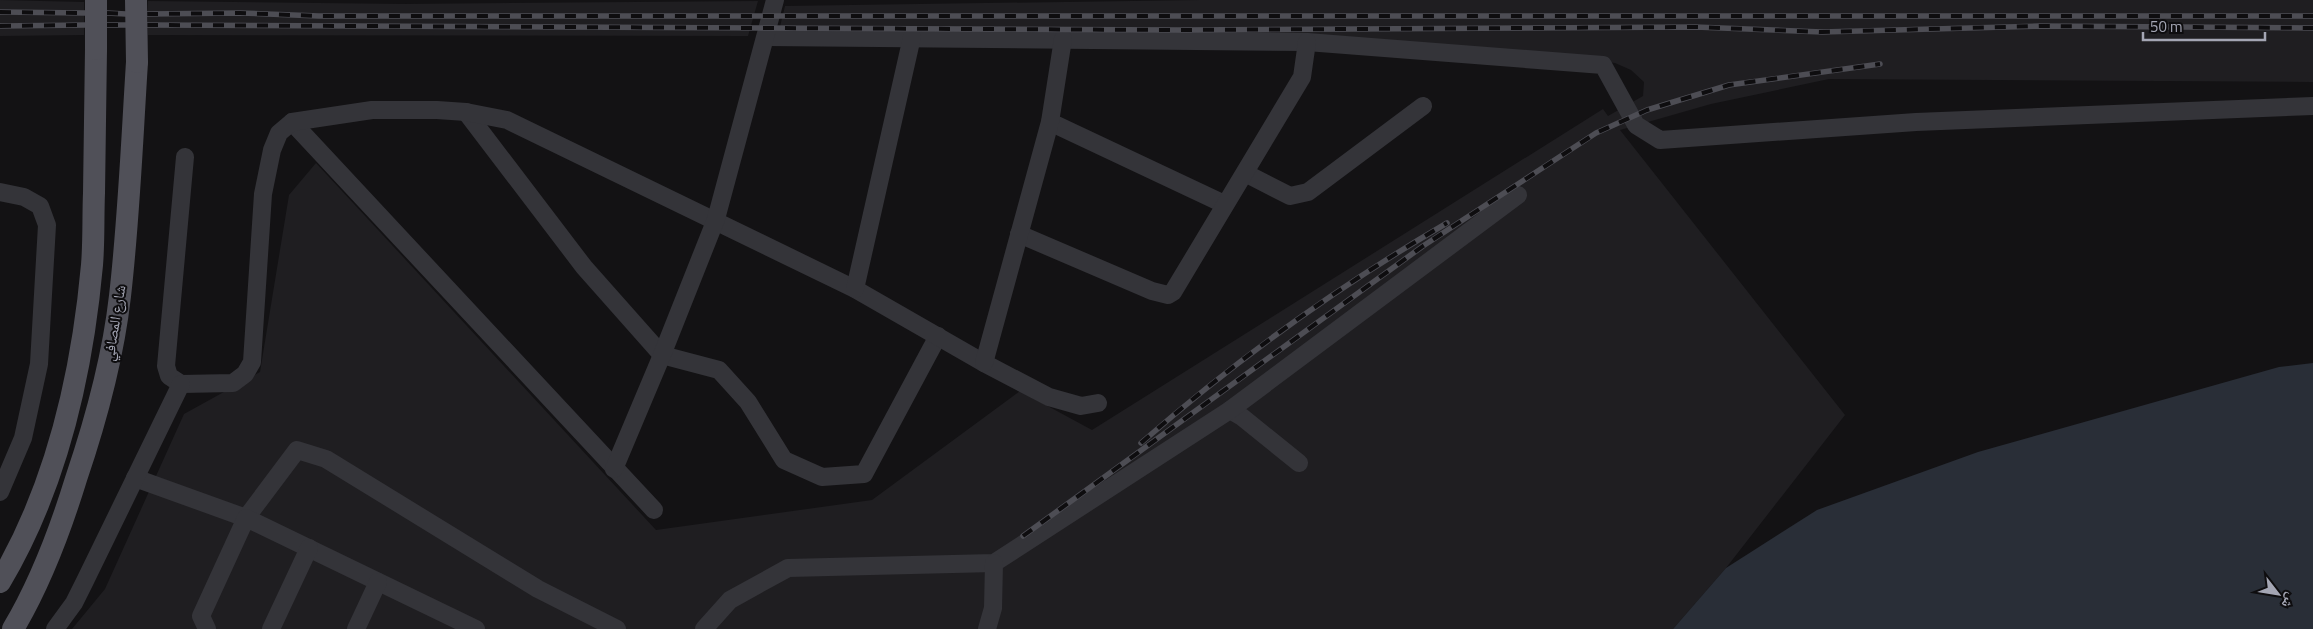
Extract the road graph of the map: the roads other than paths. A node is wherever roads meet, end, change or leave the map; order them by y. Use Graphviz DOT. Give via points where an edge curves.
graph roads {
  1 [pos="96,0"];
  2 [pos="136,0"];
  3 [pos="775,0"];
  4 [pos="766,37"];
  5 [pos="912,37"];
  6 [pos="1063,39"];
  7 [pos="1308,42"];
  8 [pos="1423,106"];
  9 [pos="2313,106"];
  10 [pos="466,112"];
  11 [pos="292,122"];
  12 [pos="1050,122"];
  13 [pos="185,157"];
  14 [pos="1245,173"];
  15 [pos="0,192"];
  16 [pos="1518,195"];
  17 [pos="1224,204"];
  18 [pos="716,219"];
  19 [pos="1019,234"];
  20 [pos="855,289"];
  21 [pos="938,336"];
  22 [pos="662,356"];
  23 [pos="984,363"];
  24 [pos="181,384"];
  25 [pos="1098,403"];
  26 [pos="1230,410"];
  27 [pos="1299,463"];
  28 [pos="614,469"];
  29 [pos="135,478"];
  30 [pos="0,492"];
  31 [pos="654,510"];
  32 [pos="246,518"];
  33 [pos="308,548"];
  34 [pos="994,564"];
  35 [pos="0,582"];
  36 [pos="378,582"];
  37 [pos="13,629"];
  38 [pos="55,629"];
  39 [pos="208,629"];
  40 [pos="271,629"];
  41 [pos="356,629"];
  42 [pos="476,629"];
  43 [pos="617,629"];
  44 [pos="704,629"];
  45 [pos="987,629"];
  1 -- 35 [label="main road, شارع المصافي, bridge" via="92,263 76,378 49,477 28,529"];
  2 -- 37 [label="main road, شارع المصافي, bridge" via="137,62 120,296 113,340 93,430 61,525"];
  3 -- 4 [label="street"];
  4 -- 5 [label="street"];
  4 -- 18 [label="street"];
  5 -- 6 [label="street"];
  5 -- 20 [label="street"];
  6 -- 7 [label="street"];
  6 -- 12 [label="street"];
  7 -- 9 [label="street" via="1603,65 1636,125 1660,140 1916,122"];
  7 -- 14 [label="street" via="1302,77"];
  8 -- 14 [label="street" via="1308,192 1290,196"];
  10 -- 11 [label="street" via="372,110"];
  10 -- 18 [label="street" via="507,120"];
  10 -- 22 [label="street" via="584,267"];
  11 -- 24 [label="street" via="279,133 272,150 263,194 252,362 245,374 233,383"];
  11 -- 28 [label="street"];
  12 -- 17 [label="street"];
  12 -- 19 [label="street"];
  13 -- 24 [label="street" via="166,366 169,376"];
  14 -- 17 [label="street"];
  15 -- 30 [label="street" via="24,197 40,206 48,226 39,364 23,438"];
  16 -- 26 [label="street"];
  17 -- 19 [label="street" via="1173,292 1165,296"];
  18 -- 20 [label="street"];
  18 -- 22 [label="street"];
  19 -- 23 [label="street"];
  20 -- 21 [label="street"];
  21 -- 22 [label="street" via="864,474 822,477 784,460 748,402 719,370"];
  21 -- 23 [label="street"];
  22 -- 28 [label="street"];
  23 -- 25 [label="street" via="1049,397 1081,406"];
  24 -- 29 [label="street"];
  26 -- 27 [label="street"];
  26 -- 34 [label="street"];
  28 -- 31 [label="street"];
  29 -- 32 [label="street"];
  29 -- 38 [label="street" via="78,595"];
  32 -- 33 [label="street"];
  32 -- 39 [label="street" via="201,616"];
  32 -- 43 [label="street" via="297,450 326,459 538,589"];
  33 -- 36 [label="street"];
  33 -- 40 [label="street"];
  34 -- 44 [label="street" via="788,568 730,600"];
  34 -- 45 [label="street" via="993,608"];
  36 -- 41 [label="street"];
  36 -- 42 [label="street"];
}
